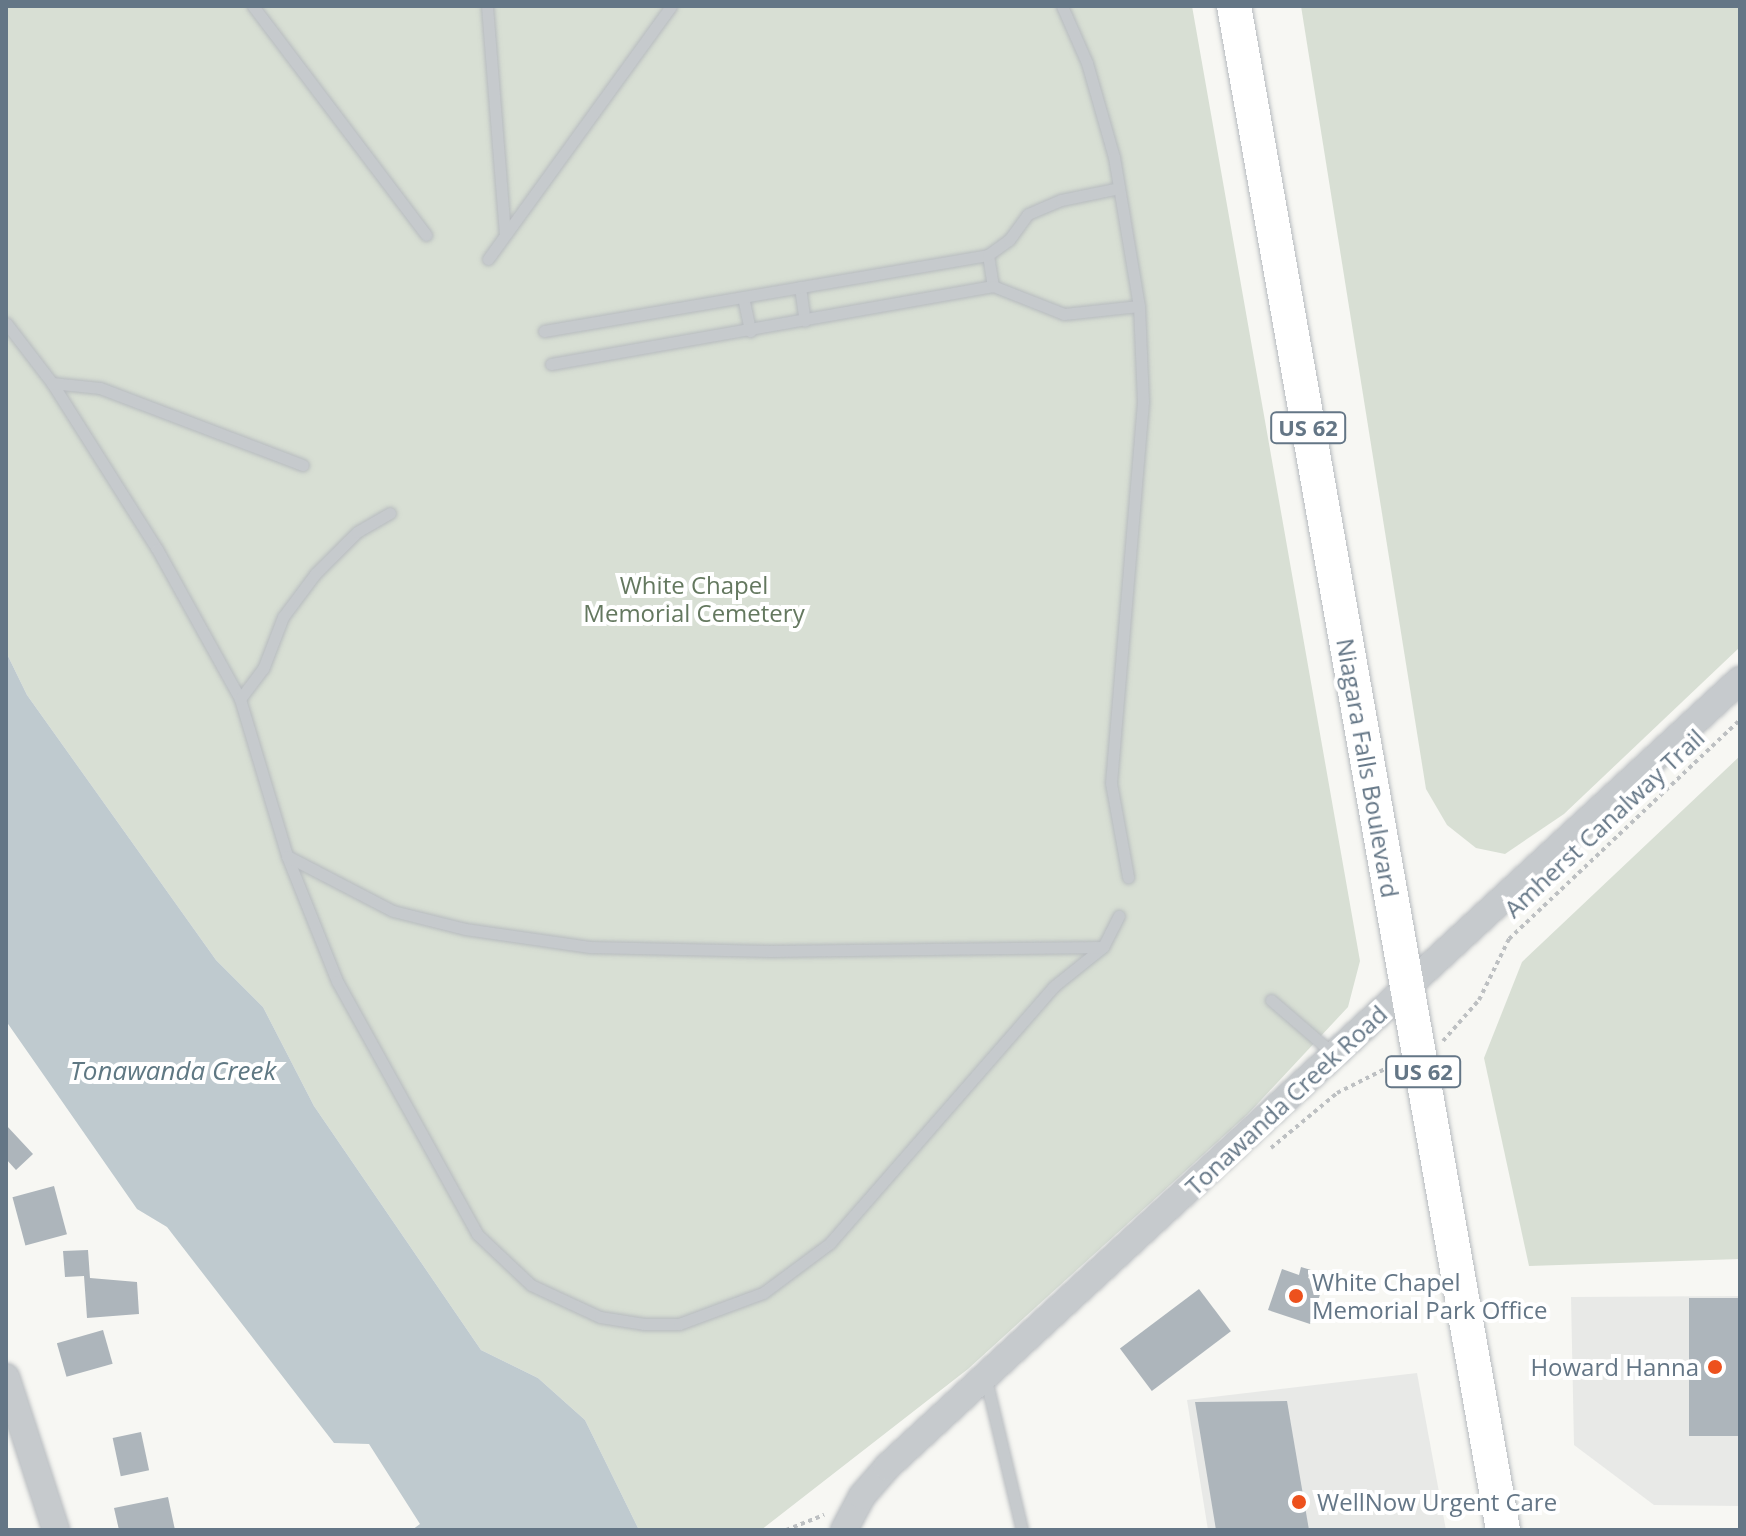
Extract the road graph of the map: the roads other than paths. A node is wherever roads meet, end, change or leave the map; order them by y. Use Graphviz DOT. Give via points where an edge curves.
graph roads {
  1 [pos="253,6"];
  2 [pos="487,6"];
  3 [pos="671,6"];
  4 [pos="1062,6"];
  5 [pos="1234,6"];
  6 [pos="1119,188"];
  7 [pos="505,234"];
  8 [pos="426,235"];
  9 [pos="988,255"];
  10 [pos="488,259"];
  11 [pos="993,286"];
  12 [pos="800,287"];
  13 [pos="743,297"];
  14 [pos="1139,306"];
  15 [pos="805,321"];
  16 [pos="6,323"];
  17 [pos="544,331"];
  18 [pos="750,331"];
  19 [pos="551,364"];
  20 [pos="52,383"];
  21 [pos="303,465"];
  22 [pos="390,513"];
  23 [pos="1740,680"];
  24 [pos="240,699"];
  25 [pos="287,856"];
  26 [pos="1128,877"];
  27 [pos="1119,916"];
  28 [pos="1103,947"];
  29 [pos="1408,988"];
  30 [pos="1271,1000"];
  31 [pos="1335,1056"];
  32 [pos="6,1377"];
  33 [pos="986,1380"];
  34 [pos="836,1522"];
  35 [pos="56,1530"];
  36 [pos="1022,1530"];
  37 [pos="1503,1530"];
  1 -- 8 [label="lane"];
  2 -- 7 [label="lane"];
  3 -- 7 [label="lane"];
  4 -- 6 [label="lane" via="1087,63"];
  5 -- 29 [label="main road, Niagara Falls Boulevard / US 62"];
  6 -- 9 [label="lane" via="1061,200 1028,214 1009,240"];
  6 -- 14 [label="lane"];
  7 -- 10 [label="lane"];
  9 -- 11 [label="lane"];
  9 -- 12 [label="lane"];
  11 -- 14 [label="lane" via="1064,314"];
  11 -- 15 [label="lane"];
  12 -- 13 [label="lane"];
  12 -- 15 [label="lane"];
  13 -- 17 [label="lane"];
  13 -- 18 [label="lane"];
  14 -- 26 [label="lane" via="1143,402 1111,783"];
  15 -- 18 [label="lane"];
  16 -- 20 [label="lane"];
  18 -- 19 [label="lane"];
  20 -- 21 [label="lane" via="100,388"];
  20 -- 24 [label="lane" via="157,549"];
  22 -- 24 [label="lane" via="357,532 315,574 283,617 263,669"];
  23 -- 29 [label="street, Tonawanda Creek Road"];
  24 -- 25 [label="lane"];
  25 -- 28 [label="lane" via="393,911 465,929 590,947"];
  25 -- 28 [label="lane" via="337,981 477,1234 531,1285 600,1317 644,1324 679,1324 763,1293 830,1243 1053,987"];
  27 -- 28 [label="lane"];
  29 -- 31 [label="street, Tonawanda Creek Road"];
  29 -- 37 [label="main road, Niagara Falls Boulevard / US 62"];
  30 -- 31 [label="lane"];
  31 -- 33 [label="street, Tonawanda Creek Road"];
  32 -- 35 [label="street"];
  33 -- 34 [label="street, Tonawanda Creek Road" via="873,1481"];
  33 -- 36 [label="lane"];
}
